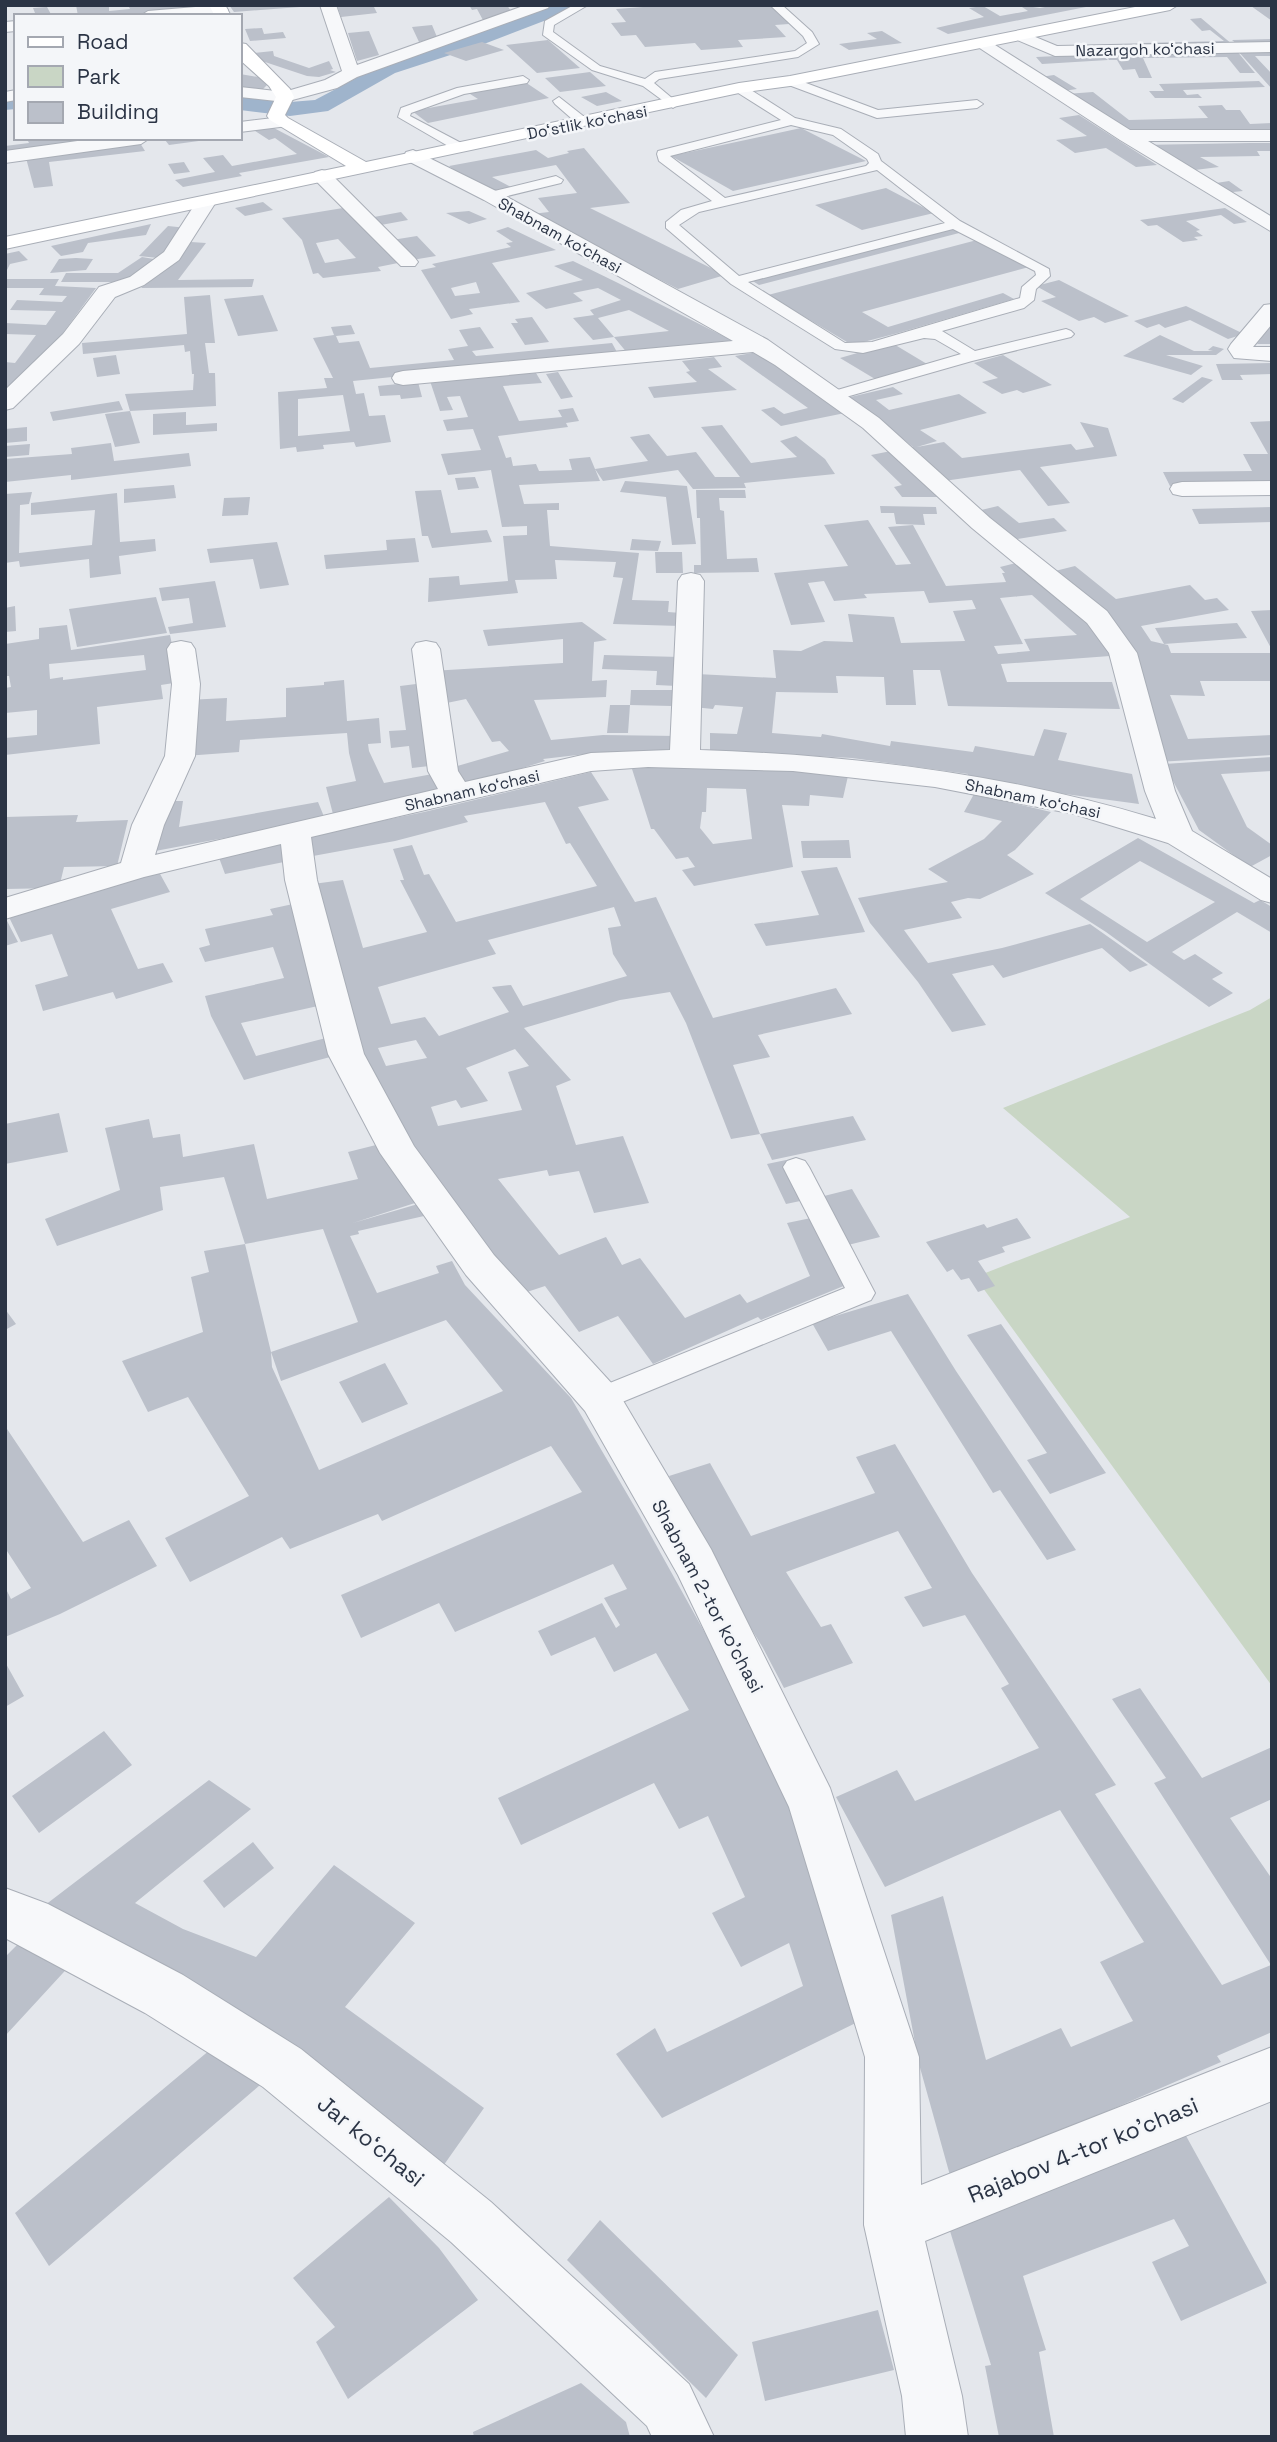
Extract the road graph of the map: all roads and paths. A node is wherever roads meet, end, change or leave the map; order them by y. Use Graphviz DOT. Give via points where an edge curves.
graph roads {
  1 [pos="328,5"];
  2 [pos="541,5"];
  3 [pos="583,5"];
  4 [pos="775,5"];
  5 [pos="1170,5"];
  6 [pos="520,9"];
  7 [pos="220,10"];
  8 [pos="172,14"];
  9 [pos="1021,36"];
  10 [pos="984,43"];
  11 [pos="1272,47"];
  12 [pos="242,52"];
  13 [pos="351,73"];
  14 [pos="523,80"];
  15 [pos="790,81"];
  16 [pos="647,83"];
  17 [pos="739,88"];
  18 [pos="242,93"];
  19 [pos="559,102"];
  20 [pos="673,104"];
  21 [pos="978,104"];
  22 [pos="281,110"];
  23 [pos="791,121"];
  24 [pos="583,122"];
  25 [pos="242,126"];
  26 [pos="1272,135"];
  27 [pos="1126,136"];
  28 [pos="128,140"];
  29 [pos="459,147"];
  30 [pos="413,156"];
  31 [pos="5,157"];
  32 [pos="875,163"];
  33 [pos="362,167"];
  34 [pos="321,176"];
  35 [pos="556,180"];
  36 [pos="491,196"];
  37 [pos="206,202"];
  38 [pos="723,203"];
  39 [pos="955,224"];
  40 [pos="1272,226"];
  41 [pos="5,243"];
  42 [pos="408,262"];
  43 [pos="736,281"];
  44 [pos="1272,310"];
  45 [pos="917,334"];
  46 [pos="1066,334"];
  47 [pos="760,345"];
  48 [pos="1272,354"];
  49 [pos="968,358"];
  50 [pos="402,378"];
  51 [pos="833,396"];
  52 [pos="5,403"];
  53 [pos="1272,488"];
  54 [pos="1182,489"];
  55 [pos="691,581"];
  56 [pos="181,649"];
  57 [pos="426,649"];
  58 [pos="685,759"];
  59 [pos="456,794"];
  60 [pos="295,832"];
  61 [pos="1179,836"];
  62 [pos="135,869"];
  63 [pos="1272,893"];
  64 [pos="5,909"];
  65 [pos="796,1167"];
  66 [pos="600,1399"];
  67 [pos="5,1913"];
  68 [pos="1272,2074"];
  69 [pos="894,2225"];
  70 [pos="684,2437"];
  71 [pos="937,2437"];
  1 -- 13 [label="street"];
  2 -- 6 [label="street"];
  3 -- 16 [label="lane" via="549,23 547,33 596,68"];
  4 -- 16 [label="lane" via="813,44 798,54 655,76"];
  5 -- 9 [label="street, Doʻstlik koʻchasi"];
  6 -- 13 [label="street"];
  7 -- 8 [label="street"];
  9 -- 10 [label="street, Doʻstlik koʻchasi"];
  9 -- 11 [label="street, Nazargoh koʻchasi" via="1055,51"];
  10 -- 15 [label="street, Doʻstlik koʻchasi"];
  10 -- 27 [label="street"];
  12 -- 22 [label="street" via="280,84"];
  13 -- 22 [label="street"];
  14 -- 29 [label="lane" via="461,91 405,111 404,117"];
  15 -- 17 [label="street, Doʻstlik koʻchasi"];
  15 -- 21 [label="lane" via="877,114"];
  16 -- 20 [label="lane"];
  17 -- 20 [label="street, Doʻstlik koʻchasi"];
  17 -- 23 [label="lane"];
  18 -- 22 [label="street"];
  19 -- 24 [label="lane"];
  20 -- 24 [label="street, Doʻstlik koʻchasi"];
  22 -- 25 [label="street"];
  22 -- 33 [label="street"];
  23 -- 32 [label="lane" via="836,132"];
  23 -- 38 [label="lane" via="663,154"];
  24 -- 29 [label="street, Doʻstlik koʻchasi"];
  26 -- 27 [label="street"];
  27 -- 40 [label="street"];
  28 -- 31 [label="street"];
  29 -- 30 [label="street, Doʻstlik koʻchasi"];
  30 -- 33 [label="street, Doʻstlik koʻchasi"];
  30 -- 36 [label="street, Shabnam koʻchasi"];
  32 -- 38 [label="lane" via="871,169"];
  32 -- 39 [label="lane"];
  33 -- 34 [label="street, Doʻstlik koʻchasi"];
  34 -- 37 [label="street, Doʻstlik koʻchasi"];
  34 -- 42 [label="street"];
  35 -- 36 [label="lane"];
  36 -- 47 [label="street, Shabnam koʻchasi"];
  37 -- 41 [label="street, Doʻstlik koʻchasi"];
  37 -- 52 [label="street" via="172,256 137,281 100,298 71,339"];
  38 -- 43 [label="lane" via="686,213 671,225"];
  39 -- 43 [label="lane"];
  39 -- 45 [label="lane" via="1042,269 1043,276 1029,287 1027,300 1019,305"];
  43 -- 45 [label="lane" via="844,348 859,349"];
  44 -- 48 [label="street" via="1239,348 1242,353"];
  45 -- 49 [label="lane" via="940,335 969,354"];
  46 -- 49 [label="lane"];
  47 -- 50 [label="street"];
  47 -- 51 [label="street, Shabnam koʻchasi"];
  49 -- 51 [label="lane"];
  51 -- 61 [label="street, Shabnam koʻchasi" via="871,423 981,523 1097,617 1124,653 1139,722"];
  53 -- 54 [label="street"];
  55 -- 58 [label="street"];
  56 -- 62 [label="street" via="186,684 180,756 148,825"];
  57 -- 59 [label="street" via="443,771"];
  58 -- 59 [label="street, Shabnam koʻchasi" via="591,762"];
  58 -- 61 [label="street, Shabnam koʻchasi" via="793,762 935,778 1080,806"];
  59 -- 60 [label="street, Shabnam koʻchasi"];
  60 -- 62 [label="street, Shabnam koʻchasi"];
  60 -- 66 [label="street, Shabnam 2-tor koʼchasi" via="309,915 346,1054 399,1153 480,1265"];
  61 -- 63 [label="street"];
  62 -- 64 [label="street, Shabnam koʻchasi"];
  65 -- 66 [label="lane" via="862,1293"];
  66 -- 69 [label="street, Shabnam 2-tor koʼchasi" via="695,1563 813,1804 892,2057"];
  67 -- 70 [label="street, Jar koʻchasi" via="164,1994 282,2068 471,2222 668,2405"];
  68 -- 69 [label="street, Rajabov 4-tor koʼchasi"];
  69 -- 71 [label="street, Shabnam 2-tor koʼchasi"];
}
